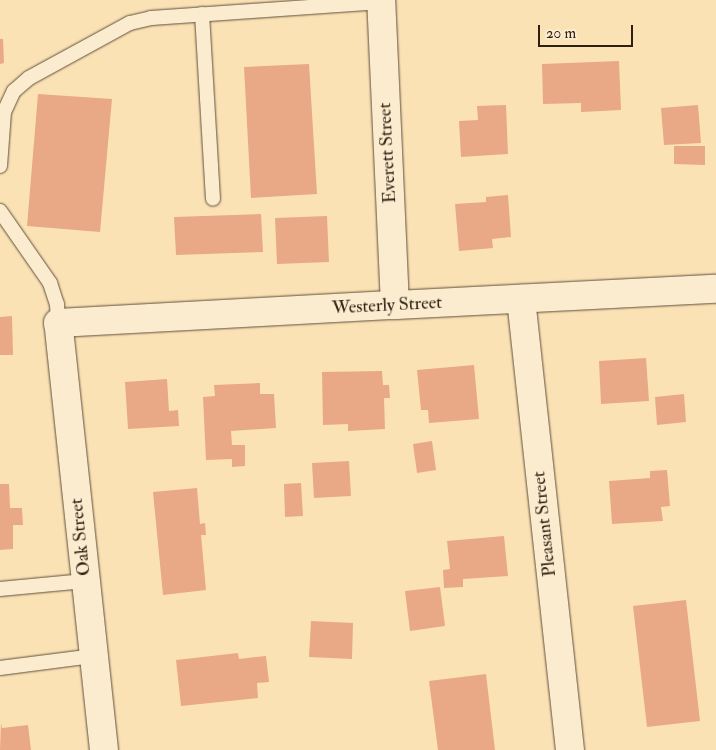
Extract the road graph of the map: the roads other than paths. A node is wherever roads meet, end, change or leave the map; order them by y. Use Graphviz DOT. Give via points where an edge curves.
graph roads {
  1 [pos="381,1"];
  2 [pos="202,14"];
  3 [pos="0,166"];
  4 [pos="213,200"];
  5 [pos="0,212"];
  6 [pos="716,288"];
  7 [pos="521,299"];
  8 [pos="395,305"];
  9 [pos="58,323"];
  10 [pos="85,580"];
  11 [pos="0,589"];
  12 [pos="94,656"];
  13 [pos="0,668"];
  14 [pos="104,750"];
  15 [pos="570,750"];
  1 -- 2 [label="lane"];
  1 -- 8 [label="street, Everett Street"];
  2 -- 3 [label="lane" via="130,23 20,84 6,104"];
  2 -- 4 [label="lane"];
  5 -- 9 [label="lane" via="50,283 57,304"];
  6 -- 7 [label="street, Westerly Street"];
  7 -- 8 [label="street, Westerly Street"];
  7 -- 15 [label="street, Pleasant Street"];
  8 -- 9 [label="street, Westerly Street"];
  9 -- 10 [label="street, Oak Street"];
  10 -- 11 [label="lane"];
  10 -- 12 [label="street, Oak Street"];
  12 -- 13 [label="lane"];
  12 -- 14 [label="street, Oak Street"];
}
